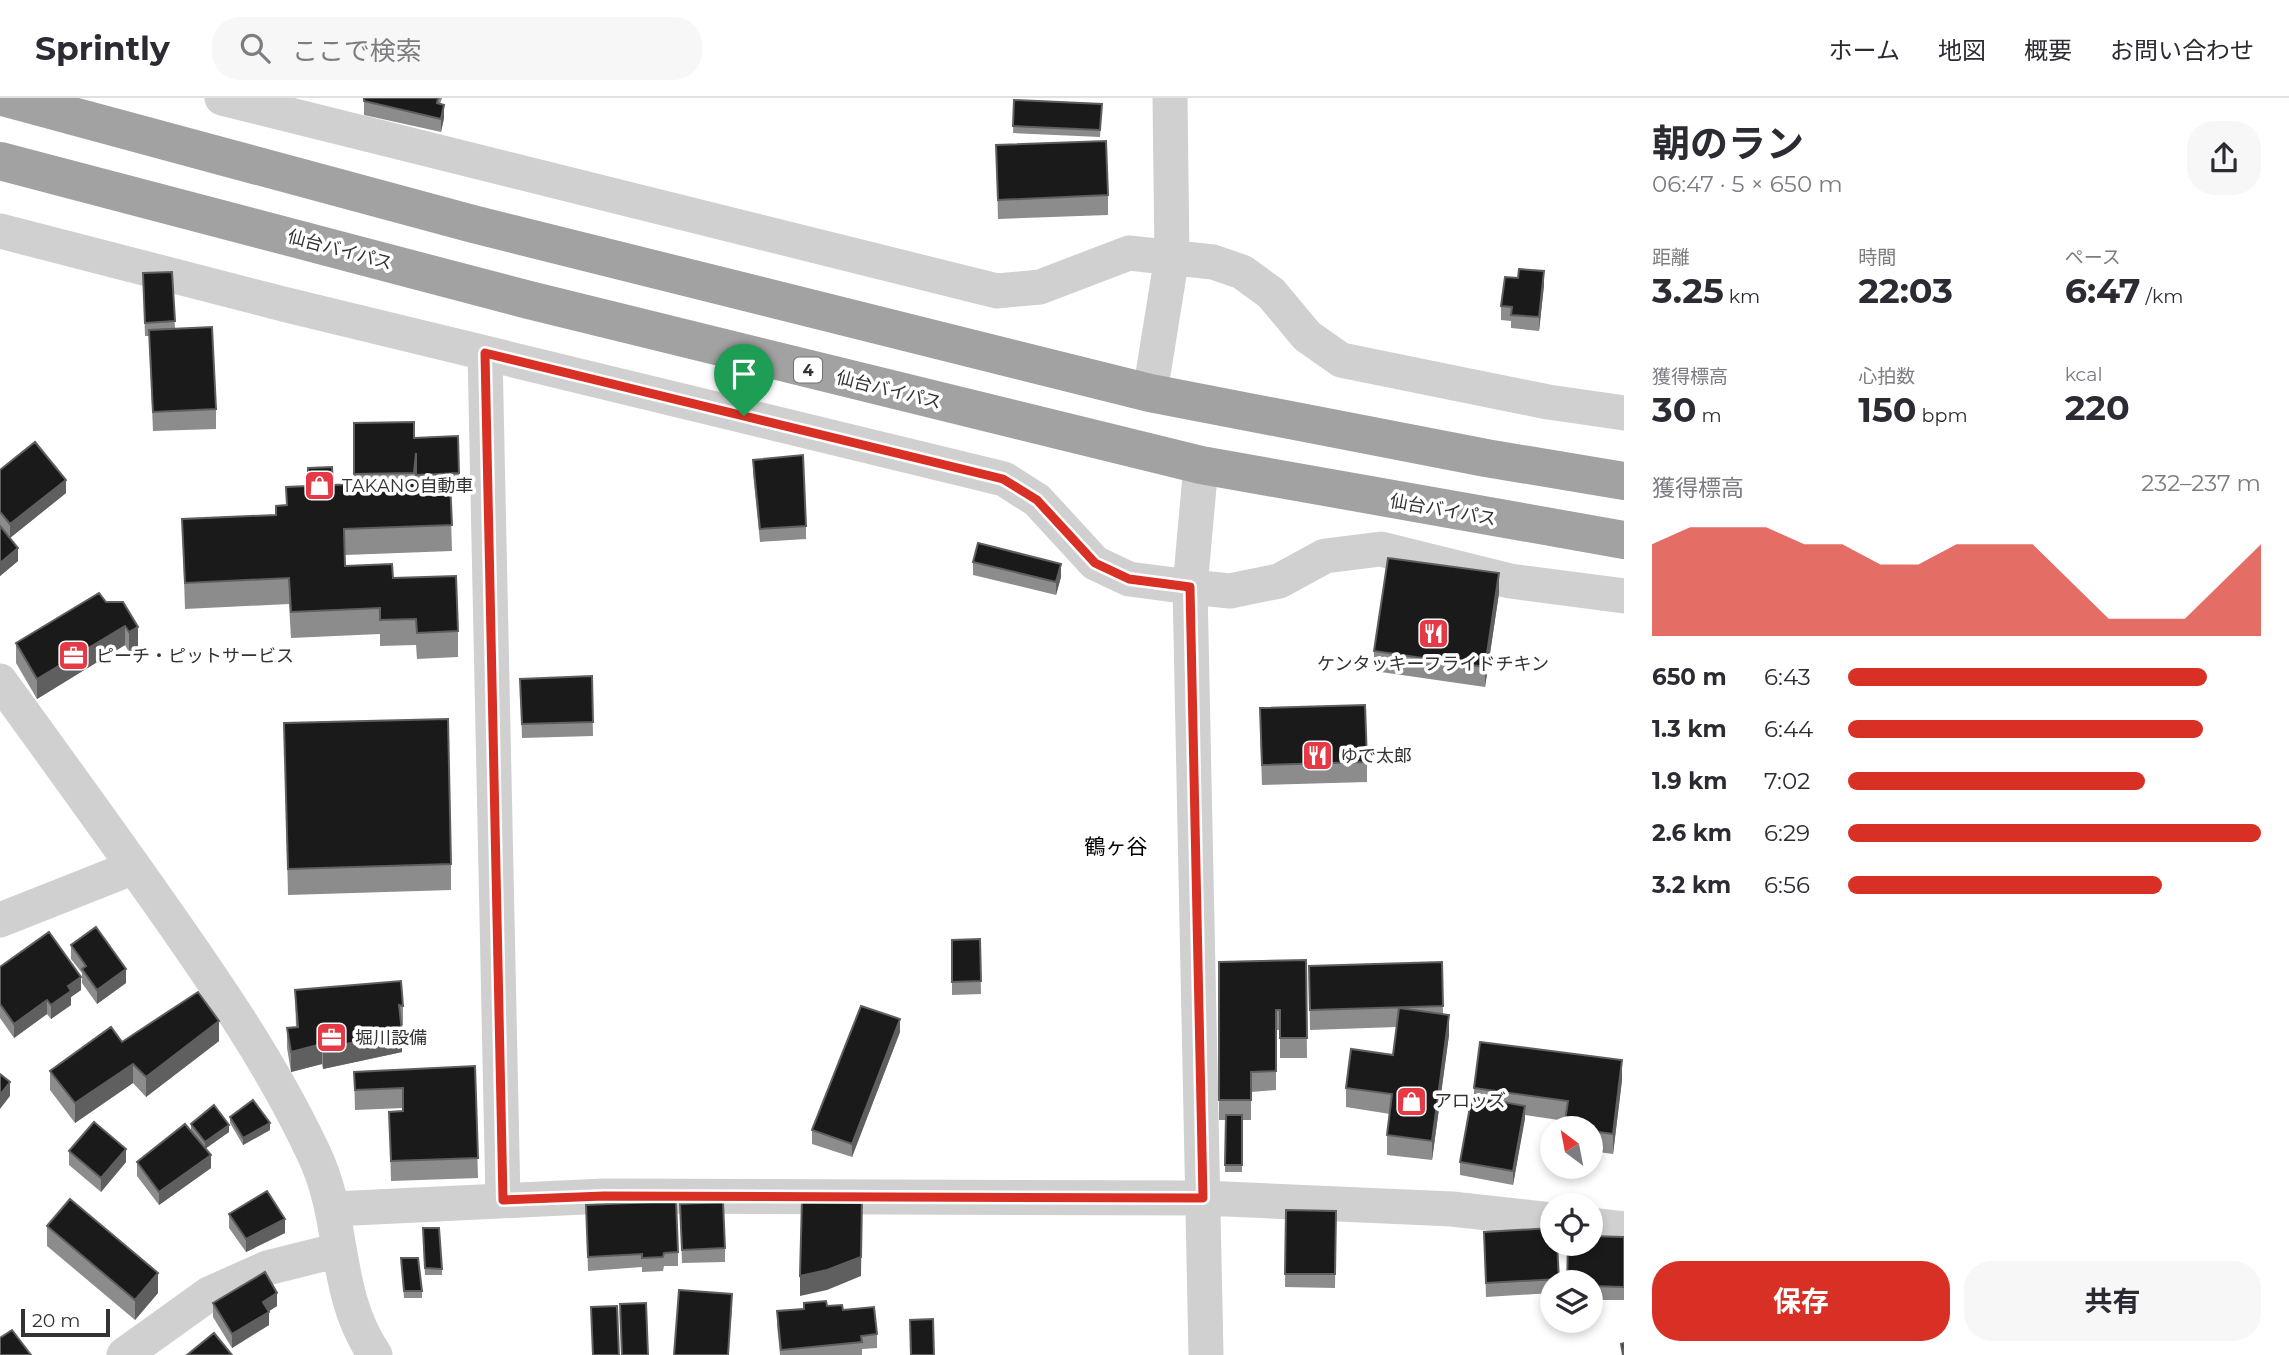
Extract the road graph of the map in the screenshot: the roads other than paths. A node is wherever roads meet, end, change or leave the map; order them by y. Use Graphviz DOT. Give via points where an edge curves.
graph roads {
  1 [pos="6,98"];
  2 [pos="222,98"];
  3 [pos="1170,98"];
  4 [pos="0,161"];
  5 [pos="0,231"];
  6 [pos="1172,256"];
  7 [pos="485,353"];
  8 [pos="1150,393"];
  9 [pos="1624,413"];
  10 [pos="1201,465"];
  11 [pos="1624,481"];
  12 [pos="1624,540"];
  13 [pos="1190,587"];
  14 [pos="1624,596"];
  15 [pos="0,681"];
  16 [pos="134,867"];
  17 [pos="0,920"];
  18 [pos="1203,1198"];
  19 [pos="503,1200"];
  20 [pos="334,1209"];
  21 [pos="1540,1219"];
  22 [pos="1603,1226"];
  23 [pos="1624,1229"];
  24 [pos="339,1250"];
  25 [pos="124,1355"];
  26 [pos="375,1355"];
  27 [pos="1206,1355"];
  1 -- 8 [label="highway" via="473,224"];
  2 -- 6 [label="street" via="998,292 1040,287 1129,253"];
  3 -- 6 [label="street"];
  4 -- 10 [label="highway, 仙台バイパス / 4" via="515,297"];
  5 -- 7 [label="street"];
  6 -- 8 [label="street"];
  6 -- 9 [label="street" via="1242,272 1271,293 1307,336 1341,360"];
  7 -- 13 [label="street" via="1003,479 1037,500 1095,563 1129,579"];
  7 -- 19 [label="street"];
  8 -- 11 [label="highway"];
  10 -- 12 [label="highway, 仙台バイパス / 4"];
  10 -- 13 [label="street"];
  13 -- 14 [label="street" via="1230,591 1279,580 1325,556 1381,549 1510,582"];
  13 -- 18 [label="street"];
  15 -- 16 [label="street"];
  16 -- 17 [label="street"];
  16 -- 20 [label="street" via="237,1013 314,1155"];
  18 -- 19 [label="street" via="604,1196"];
  18 -- 21 [label="street" via="1452,1209"];
  18 -- 27 [label="street"];
  19 -- 20 [label="street"];
  20 -- 24 [label="street"];
  22 -- 23 [label="street"];
  24 -- 25 [label="street" via="267,1268 209,1294"];
  24 -- 26 [label="street" via="342,1280 364,1339"];
}
